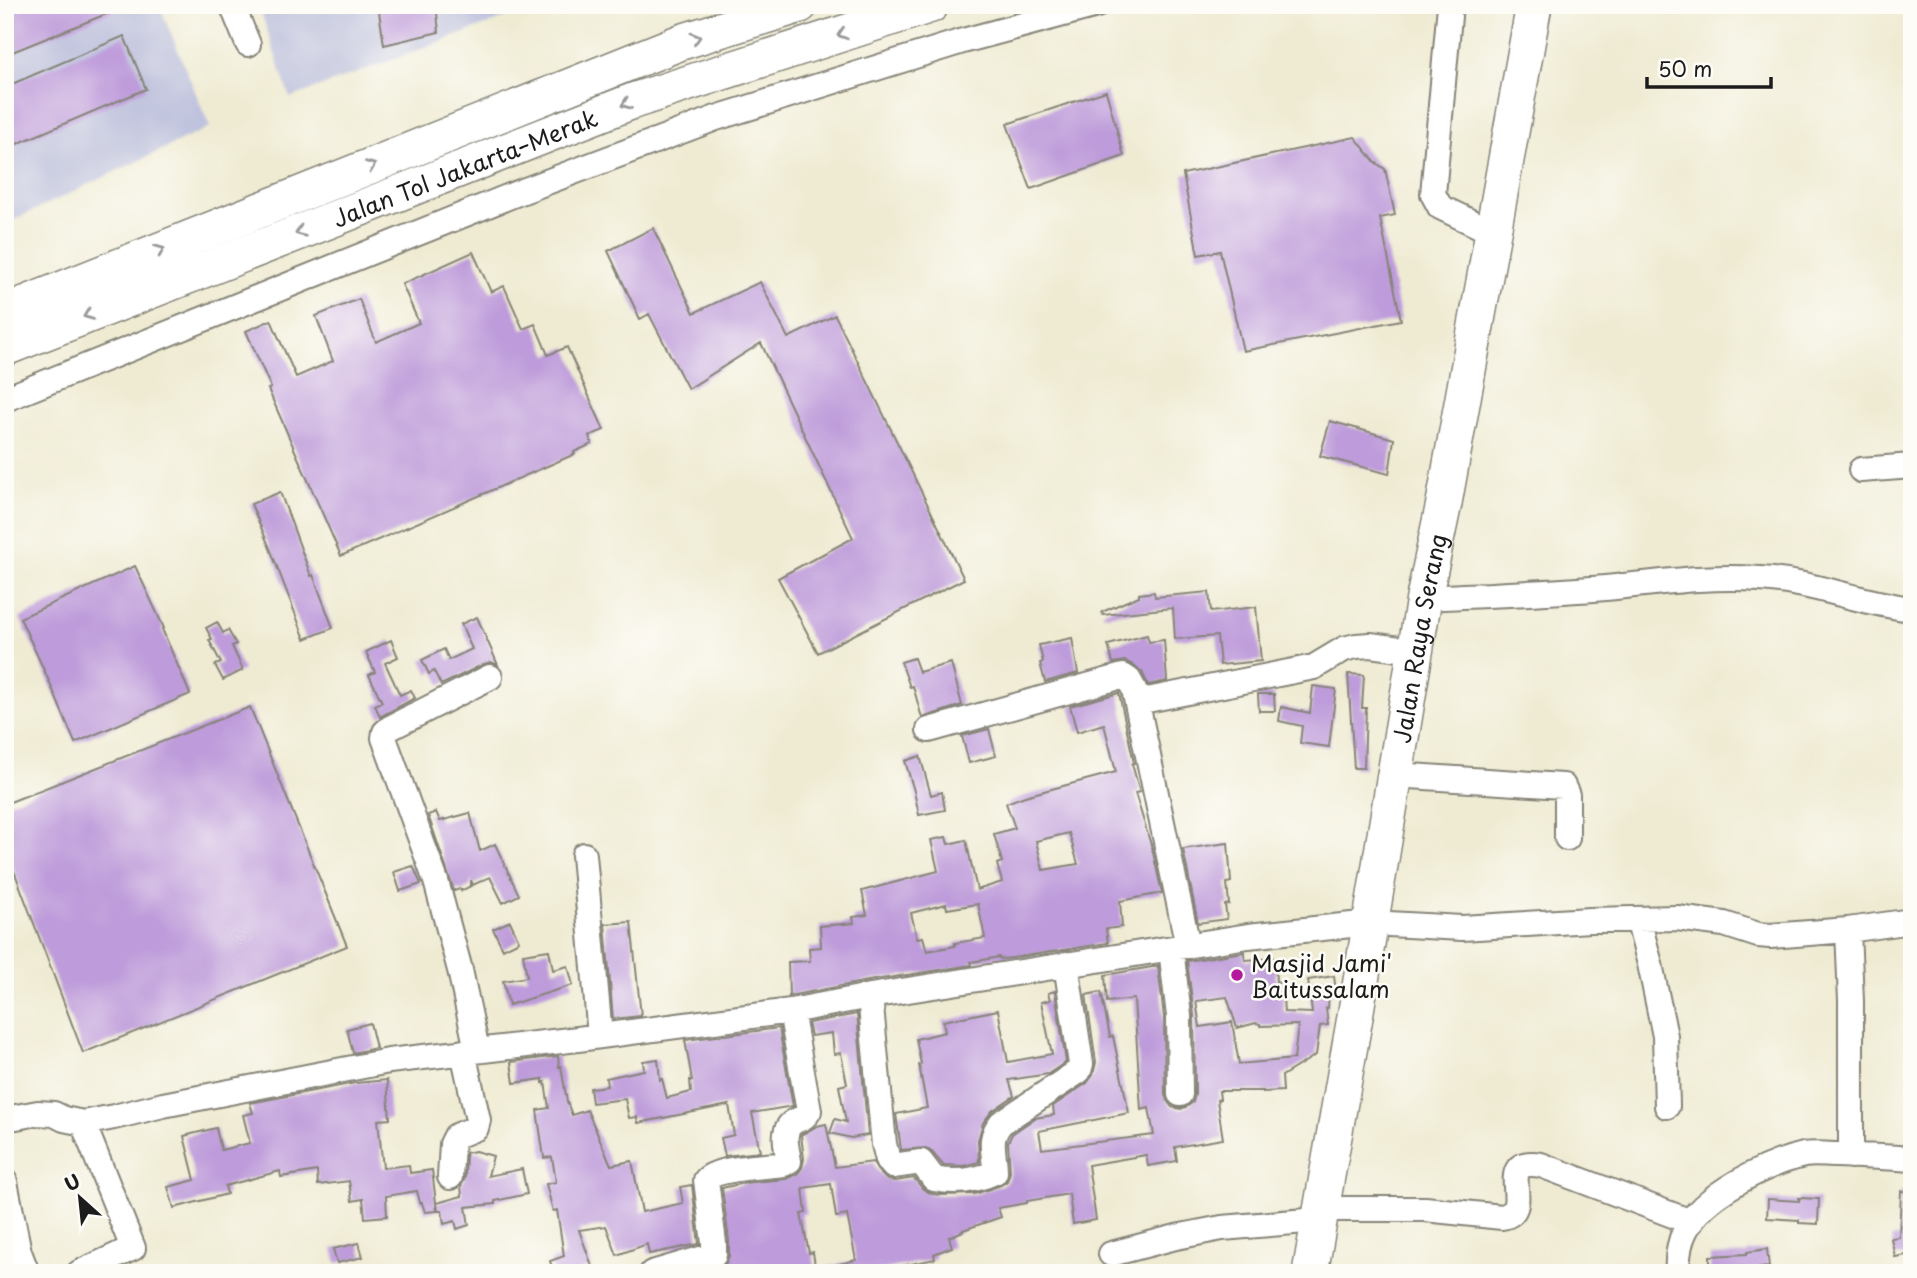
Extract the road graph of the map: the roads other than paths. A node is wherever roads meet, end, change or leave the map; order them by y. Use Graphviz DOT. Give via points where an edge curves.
graph roads {
  1 [pos="232,5"];
  2 [pos="800,5"];
  3 [pos="930,5"];
  4 [pos="1097,5"];
  5 [pos="1450,5"];
  6 [pos="1534,5"];
  7 [pos="248,44"];
  8 [pos="1492,232"];
  9 [pos="5,312"];
  10 [pos="5,348"];
  11 [pos="5,399"];
  12 [pos="1912,466"];
  13 [pos="1861,470"];
  14 [pos="1424,598"];
  15 [pos="1912,609"];
  16 [pos="1415,651"];
  17 [pos="490,677"];
  18 [pos="1137,702"];
  19 [pos="929,730"];
  20 [pos="1395,775"];
  21 [pos="1567,838"];
  22 [pos="584,855"];
  23 [pos="1639,919"];
  24 [pos="1912,921"];
  25 [pos="1370,923"];
  26 [pos="1848,930"];
  27 [pos="1180,948"];
  28 [pos="1066,964"];
  29 [pos="870,996"];
  30 [pos="791,1011"];
  31 [pos="600,1036"];
  32 [pos="470,1051"];
  33 [pos="1180,1094"];
  34 [pos="1667,1106"];
  35 [pos="5,1119"];
  36 [pos="83,1122"];
  37 [pos="1850,1156"];
  38 [pos="1912,1159"];
  39 [pos="450,1177"];
  40 [pos="5,1182"];
  41 [pos="1319,1215"];
  42 [pos="1691,1222"];
  43 [pos="1111,1254"];
  44 [pos="27,1273"];
  45 [pos="79,1273"];
  46 [pos="652,1273"];
  47 [pos="1310,1273"];
  48 [pos="1678,1273"];
  1 -- 7 [label="street"];
  9 -- 2 [label="highway, Jalan Tol Jakarta–Merak, one-way" via="681,42"];
  3 -- 10 [label="highway, Jalan Tol Jakarta–Merak, one-way" via="633,101"];
  4 -- 11 [label="street" via="963,41 716,118"];
  5 -- 8 [label="street" via="1433,194 1440,207"];
  6 -- 8 [label="highway, Jalan Raya Serang"];
  8 -- 14 [label="highway, Jalan Raya Serang"];
  12 -- 13 [label="street"];
  14 -- 15 [label="street" via="1723,577 1806,584"];
  14 -- 16 [label="highway, Jalan Raya Serang"];
  16 -- 18 [label="street" via="1356,646 1314,667"];
  16 -- 20 [label="highway, Jalan Raya Serang"];
  17 -- 32 [label="street" via="390,728 384,738 436,881 460,970"];
  18 -- 19 [label="street" via="1134,689 1123,676"];
  18 -- 27 [label="street"];
  20 -- 21 [label="street" via="1563,786"];
  20 -- 25 [label="highway, Jalan Raya Serang"];
  22 -- 31 [label="street"];
  23 -- 25 [label="street" via="1462,928"];
  23 -- 26 [label="street" via="1703,920 1758,935"];
  23 -- 34 [label="street" via="1665,1037"];
  24 -- 26 [label="street"];
  25 -- 27 [label="street"];
  25 -- 41 [label="highway, Jalan Raya Serang"];
  26 -- 37 [label="street"];
  27 -- 28 [label="street"];
  27 -- 33 [label="street"];
  28 -- 29 [label="street"];
  28 -- 29 [label="street" via="1079,1071 1001,1123 992,1137 995,1172 964,1181 934,1179 921,1162 893,1166 888,1160"];
  29 -- 30 [label="street"];
  30 -- 31 [label="street"];
  30 -- 46 [label="street" via="809,1111 787,1129 789,1161 709,1176 714,1255"];
  31 -- 32 [label="street"];
  32 -- 36 [label="street" via="389,1060"];
  32 -- 39 [label="street" via="478,1120 476,1128 456,1136 452,1144"];
  35 -- 36 [label="street" via="38,1112"];
  36 -- 45 [label="street" via="133,1248"];
  37 -- 38 [label="street"];
  37 -- 42 [label="street" via="1807,1154 1774,1164 1717,1196"];
  40 -- 44 [label="street"];
  41 -- 42 [label="street" via="1425,1209 1509,1216 1514,1212 1516,1174 1525,1163"];
  41 -- 43 [label="street" via="1222,1228"];
  41 -- 47 [label="highway, Jalan Raya Serang"];
  42 -- 48 [label="street" via="1677,1255"];
}
